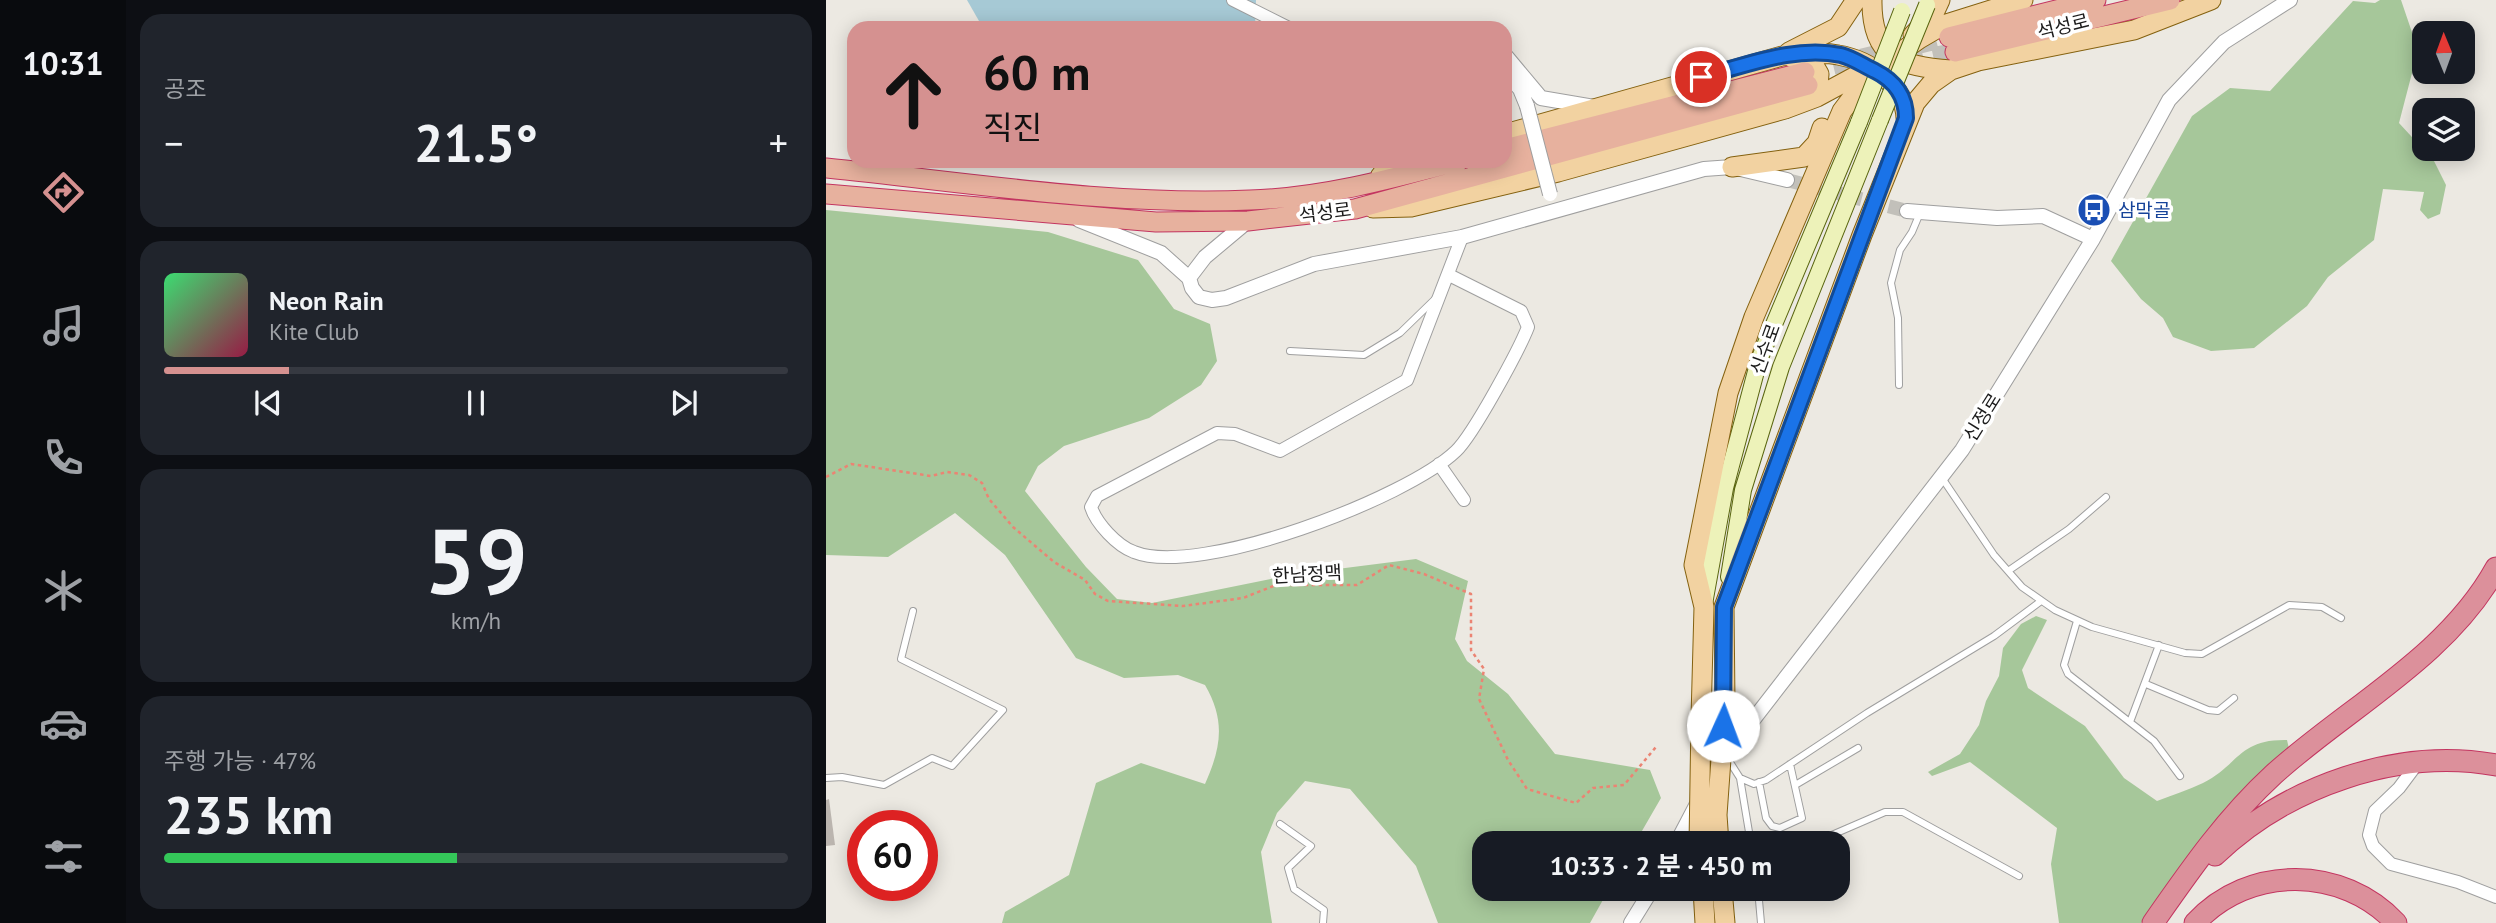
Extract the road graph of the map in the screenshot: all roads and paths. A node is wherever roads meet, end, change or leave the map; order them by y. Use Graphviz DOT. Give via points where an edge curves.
graph roads {
  1 [pos="1233,0"];
  2 [pos="1856,0"];
  3 [pos="1872,0"];
  4 [pos="2023,0"];
  5 [pos="2096,0"];
  6 [pos="2170,0"];
  7 [pos="2211,0"];
  8 [pos="2290,0"];
  9 [pos="1932,2"];
  10 [pos="1904,6"];
  11 [pos="1275,21"];
  12 [pos="1950,46"];
  13 [pos="1893,54"];
  14 [pos="1782,55"];
  15 [pos="1978,61"];
  16 [pos="1512,63"];
  17 [pos="1872,70"];
  18 [pos="1512,80"];
  19 [pos="1810,85"];
  20 [pos="1594,107"];
  21 [pos="1785,109"];
  22 [pos="1906,118"];
  23 [pos="1822,127"];
  24 [pos="1512,132"];
  25 [pos="1512,148"];
  26 [pos="1822,163"];
  27 [pos="1512,166"];
  28 [pos="1732,167"];
  29 [pos="826,168"];
  30 [pos="1399,168"];
  31 [pos="1431,168"];
  32 [pos="1505,168"];
  33 [pos="1787,180"];
  34 [pos="1356,187"];
  35 [pos="826,194"];
  36 [pos="1354,209"];
  37 [pos="1913,212"];
  38 [pos="1556,213"];
  39 [pos="1068,215"];
  40 [pos="1248,221"];
  41 [pos="1462,237"];
  42 [pos="2093,239"];
  43 [pos="1449,275"];
  44 [pos="1189,278"];
  45 [pos="1441,294"];
  46 [pos="1290,351"];
  47 [pos="1899,385"];
  48 [pos="1439,464"];
  49 [pos="1941,476"];
  50 [pos="826,477"];
  51 [pos="2106,497"];
  52 [pos="1464,500"];
  53 [pos="2496,568"];
  54 [pos="2008,571"];
  55 [pos="2041,601"];
  56 [pos="1704,607"];
  57 [pos="1724,607"];
  58 [pos="913,611"];
  59 [pos="2341,618"];
  60 [pos="2077,621"];
  61 [pos="2159,645"];
  62 [pos="2146,684"];
  63 [pos="2234,698"];
  64 [pos="2130,722"];
  65 [pos="1656,747"];
  66 [pos="1858,748"];
  67 [pos="1725,755"];
  68 [pos="1790,764"];
  69 [pos="2417,764"];
  70 [pos="2496,765"];
  71 [pos="2180,776"];
  72 [pos="826,778"];
  73 [pos="1740,778"];
  74 [pos="1759,782"];
  75 [pos="1797,784"];
  76 [pos="1280,824"];
  77 [pos="1683,831"];
  78 [pos="1699,831"];
  79 [pos="1718,831"];
  80 [pos="1749,831"];
  81 [pos="1841,831"];
  82 [pos="2018,876"];
  83 [pos="2496,897"];
  84 [pos="1645,901"];
  85 [pos="1704,901"];
  86 [pos="1723,901"];
  87 [pos="1759,901"];
  88 [pos="2156,918"];
  89 [pos="1323,923"];
  90 [pos="1631,923"];
  91 [pos="1705,923"];
  92 [pos="1725,923"];
  93 [pos="1761,923"];
  94 [pos="2196,923"];
  95 [pos="2396,923"];
  1 -- 11 [label="street"];
  2 -- 14 [label="main road" via="1838,27"];
  3 -- 13 [label="main road" via="1875,34"];
  4 -- 12 [label="main road"];
  5 -- 12 [label="highway, 석성로"];
  6 -- 12 [label="highway, 석성로"];
  7 -- 15 [label="main road" via="2134,30"];
  8 -- 42 [label="street, 신정로" via="2224,42 2169,100"];
  9 -- 13 [label="main road" via="1926,23"];
  9 -- 57 [label="main road, 신수로, bridge" via="1781,367 1744,490"];
  10 -- 56 [label="main road, 신수로, bridge" via="1759,360 1725,488"];
  12 -- 13 [label="main road"];
  12 -- 13 [label="main road" via="1906,65"];
  12 -- 15 [label="main road"];
  12 -- 15 [label="main road" via="1944,46 1955,59"];
  12 -- 22 [label="main road" via="1931,84"];
  13 -- 17 [label="main road"];
  14 -- 17 [label="main road" via="1839,55"];
  14 -- 19 [label="main road" via="1812,62 1819,74"];
  14 -- 20 [label="main road"];
  16 -- 20 [label="street" via="1541,98"];
  17 -- 19 [label="main road"];
  17 -- 22 [label="main road" via="1899,90 1906,103"];
  17 -- 26 [label="main road" via="1842,111"];
  18 -- 38 [label="street, bridge" via="1527,106"];
  19 -- 21 [label="main road"];
  19 -- 25 [label="highway"];
  19 -- 27 [label="highway, 석성로"];
  20 -- 24 [label="main road"];
  21 -- 23 [label="main road" via="1815,116"];
  21 -- 36 [label="main road" via="1558,173 1411,207"];
  22 -- 57 [label="main road"];
  23 -- 26 [label="main road"];
  23 -- 28 [label="main road" via="1817,143 1804,157"];
  26 -- 56 [label="main road" via="1754,317 1728,393 1694,565"];
  28 -- 33 [label="street"];
  28 -- 38 [label="street" via="1704,169"];
  29 -- 34 [label="highway, 석성로" via="1163,200 1252,200"];
  30 -- 34 [label="main road"];
  31 -- 34 [label="highway, 석성로"];
  32 -- 36 [label="highway, 석성로"];
  35 -- 39 [label="highway, 석성로"];
  36 -- 40 [label="highway, 석성로"];
  37 -- 42 [label="street" via="2043,216"];
  37 -- 47 [label="lane" via="1913,232 1900,250 1891,283 1898,318"];
  38 -- 41 [label="street"];
  39 -- 40 [label="highway, 석성로" via="1156,222"];
  39 -- 44 [label="street" via="1161,253"];
  40 -- 44 [label="street" via="1205,257"];
  41 -- 43 [label="street"];
  41 -- 44 [label="street" via="1314,264 1226,298 1199,297"];
  42 -- 49 [label="street, 신정로" via="1962,450"];
  43 -- 45 [label="street"];
  43 -- 48 [label="street" via="1521,312 1528,327 1474,426 1458,450"];
  45 -- 46 [label="lane" via="1400,333 1364,355"];
  45 -- 48 [label="street" via="1412,372 1390,392 1280,451 1217,433 1097,496 1091,507 1108,531 1133,552 1155,557 1220,553 1351,508"];
  48 -- 52 [label="street"];
  49 -- 54 [label="lane"];
  49 -- 67 [label="street, 신정로"];
  50 -- 65 [label="path, 한남정맥" via="851,464 931,476 947,472 970,475 982,483 1013,527 1108,601 1183,606 1243,598 1276,585 1357,585 1389,565 1424,574 1471,594 1471,650 1484,669 1479,699 1527,789 1576,803 1593,788 1624,785"];
  51 -- 54 [label="lane"];
  53 -- 88 [label="highway" via="2445,633 2245,802 2191,866"];
  54 -- 55 [label="lane"];
  55 -- 60 [label="lane"];
  55 -- 68 [label="lane" via="1994,636"];
  56 -- 78 [label="main road, 신수로, bridge"];
  57 -- 79 [label="main road, 신수로, bridge" via="1725,703"];
  58 -- 72 [label="lane" via="901,659 1003,709 953,765 932,758 884,785 842,776"];
  59 -- 61 [label="lane" via="2322,607 2288,604 2202,654"];
  60 -- 61 [label="lane"];
  60 -- 64 [label="lane" via="2064,666 2068,674"];
  61 -- 62 [label="lane"];
  62 -- 63 [label="lane" via="2208,710 2218,710"];
  62 -- 64 [label="lane"];
  64 -- 71 [label="lane" via="2154,741"];
  66 -- 75 [label="lane"];
  67 -- 73 [label="lane"];
  67 -- 77 [label="street, 신정로"];
  68 -- 74 [label="lane"];
  68 -- 75 [label="lane"];
  69 -- 70 [label="highway"];
  69 -- 83 [label="street" via="2375,811 2369,835 2373,846 2391,864 2405,870 2458,882"];
  69 -- 88 [label="highway" via="2344,779 2264,816 2230,840"];
  73 -- 74 [label="lane"];
  73 -- 80 [label="lane"];
  74 -- 75 [label="lane" via="1766,818 1780,828 1802,818"];
  76 -- 89 [label="lane" via="1311,846 1288,868 1294,889 1324,910"];
  81 -- 82 [label="lane" via="1885,812 1903,812"];
  84 -- 90 [label="street"];
  85 -- 91 [label="main road"];
  86 -- 92 [label="main road"];
  87 -- 93 [label="lane"];
  94 -- 95 [label="highway" via="2241,890 2295,878 2351,890"];
}
